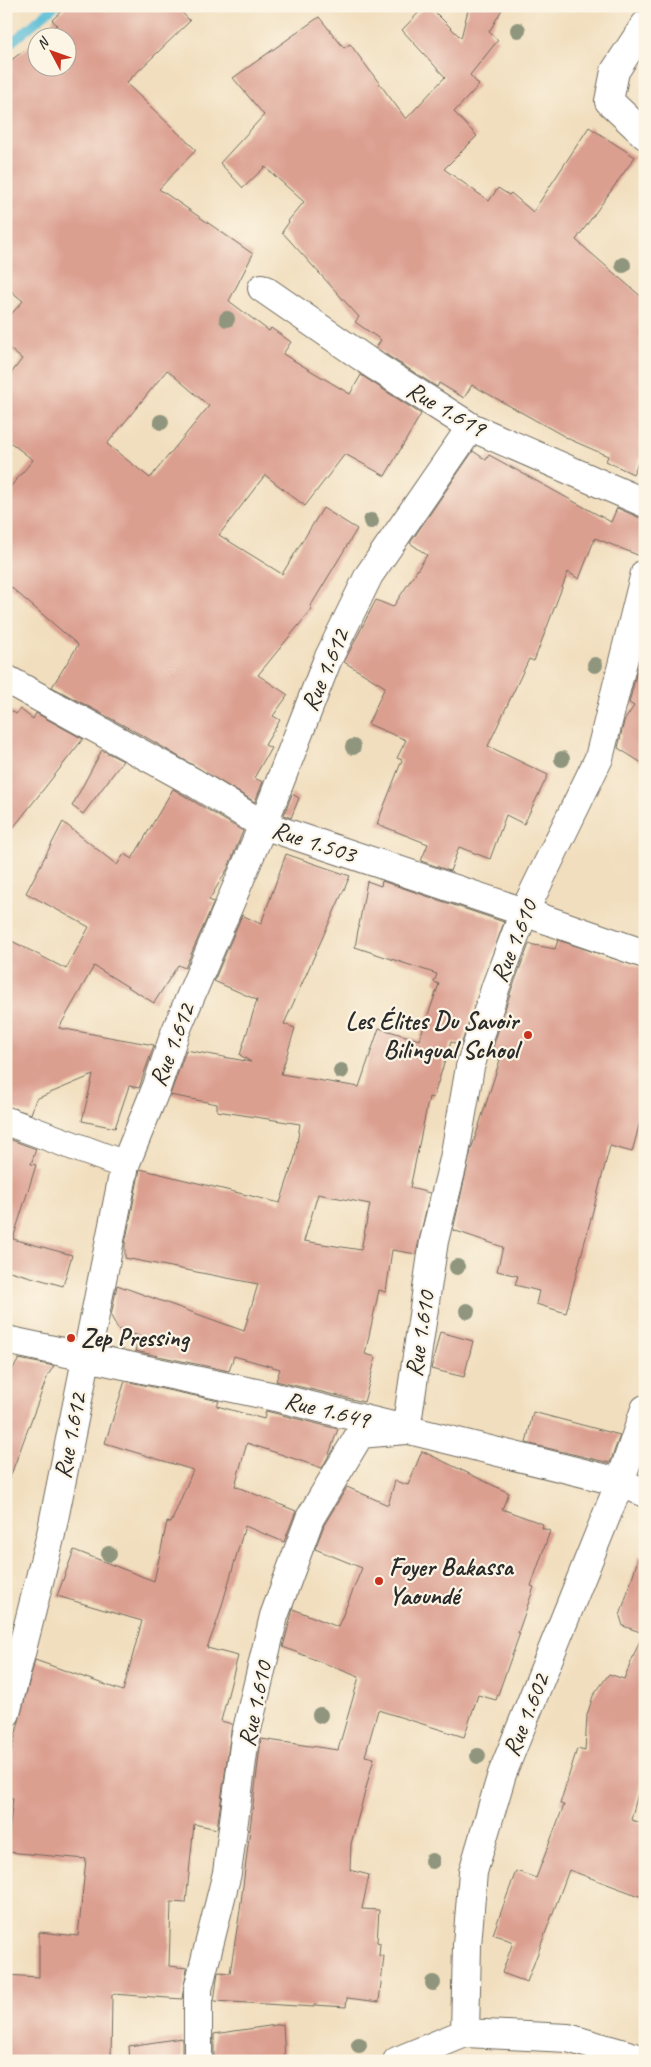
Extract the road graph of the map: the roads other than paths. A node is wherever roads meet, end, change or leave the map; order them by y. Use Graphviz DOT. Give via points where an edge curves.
graph roads {
  1 [pos="645,24"];
  2 [pos="645,135"];
  3 [pos="262,288"];
  4 [pos="471,427"];
  5 [pos="645,503"];
  6 [pos="645,573"];
  7 [pos="6,679"];
  8 [pos="263,825"];
  9 [pos="524,912"];
  10 [pos="645,954"];
  11 [pos="6,1121"];
  12 [pos="125,1165"];
  13 [pos="6,1340"];
  14 [pos="85,1357"];
  15 [pos="645,1409"];
  16 [pos="406,1430"];
  17 [pos="620,1482"];
  18 [pos="645,1493"];
  19 [pos="6,1711"];
  20 [pos="465,2033"];
  21 [pos="645,2060"];
  22 [pos="198,2061"];
  23 [pos="397,2061"];
  1 -- 2 [label="street" via="615,70 609,101"];
  3 -- 4 [label="street, Rue 1.619"];
  4 -- 5 [label="street, Rue 1.619"];
  4 -- 8 [label="street, Rue 1.612" via="369,575 327,661"];
  6 -- 9 [label="street, Rue 1.610" via="599,758"];
  7 -- 8 [label="street, Rue 1.503" via="177,773"];
  8 -- 9 [label="street, Rue 1.503"];
  8 -- 12 [label="street, Rue 1.612" via="175,1033"];
  9 -- 10 [label="street, Rue 1.503"];
  9 -- 16 [label="street, Rue 1.610" via="470,1067 454,1159 434,1241"];
  11 -- 12 [label="street"];
  12 -- 14 [label="street, Rue 1.612"];
  13 -- 14 [label="street, Rue 1.649"];
  14 -- 16 [label="street, Rue 1.649" via="275,1397"];
  14 -- 19 [label="street, Rue 1.612" via="51,1534"];
  15 -- 17 [label="street, Rue 1.602"];
  16 -- 17 [label="street, Rue 1.649"];
  16 -- 22 [label="street, Rue 1.610" via="360,1434 310,1518 274,1616 246,1738 227,1873 198,1989"];
  17 -- 18 [label="street, Rue 1.649"];
  17 -- 20 [label="street, Rue 1.602" via="502,1774 473,1872"];
  20 -- 21 [label="street" via="568,2038"];
  20 -- 23 [label="street"];
}
